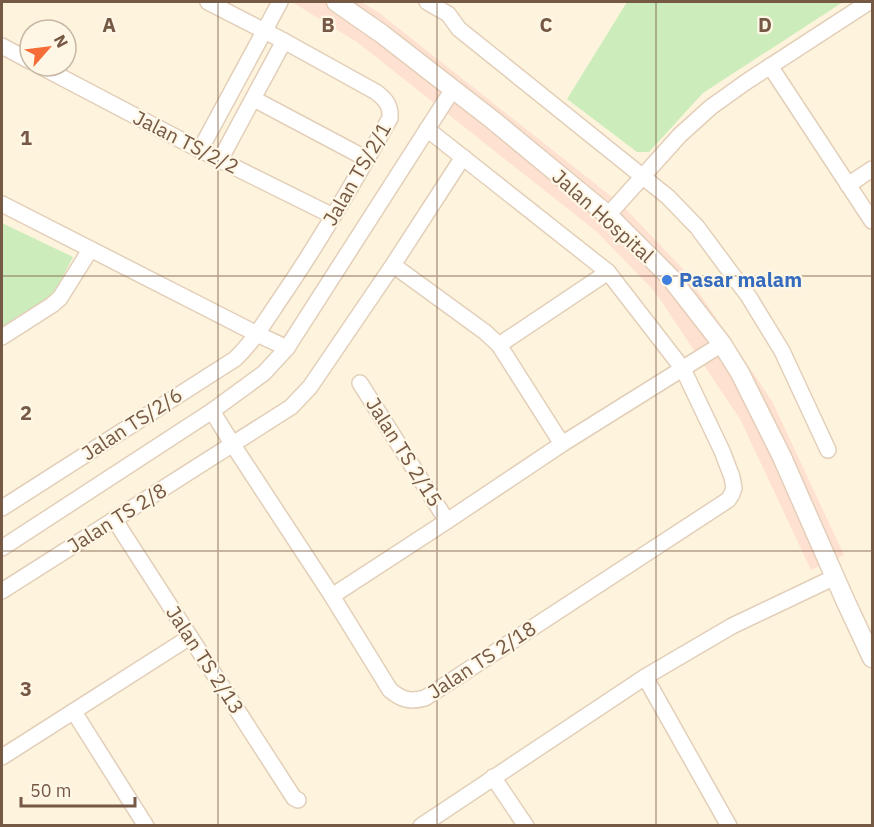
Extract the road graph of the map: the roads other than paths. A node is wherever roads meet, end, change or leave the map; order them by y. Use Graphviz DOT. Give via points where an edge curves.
graph roads {
  1 [pos="208,2"];
  2 [pos="280,2"];
  3 [pos="336,2"];
  4 [pos="427,2"];
  5 [pos="869,2"];
  6 [pos="451,8"];
  7 [pos="264,30"];
  8 [pos="284,41"];
  9 [pos="2,46"];
  10 [pos="18,55"];
  11 [pos="770,66"];
  12 [pos="63,78"];
  13 [pos="453,89"];
  14 [pos="254,99"];
  15 [pos="427,129"];
  16 [pos="200,150"];
  17 [pos="462,158"];
  18 [pos="367,159"];
  19 [pos="220,160"];
  20 [pos="873,169"];
  21 [pos="642,177"];
  22 [pos="848,185"];
  23 [pos="2,204"];
  24 [pos="608,215"];
  25 [pos="333,216"];
  26 [pos="873,221"];
  27 [pos="90,250"];
  28 [pos="393,265"];
  29 [pos="608,272"];
  30 [pos="257,334"];
  31 [pos="2,337"];
  32 [pos="722,344"];
  33 [pos="499,345"];
  34 [pos="287,348"];
  35 [pos="683,369"];
  36 [pos="360,383"];
  37 [pos="212,411"];
  38 [pos="562,444"];
  39 [pos="232,445"];
  40 [pos="828,450"];
  41 [pos="2,508"];
  42 [pos="114,519"];
  43 [pos="447,521"];
  44 [pos="2,548"];
  45 [pos="835,577"];
  46 [pos="2,591"];
  47 [pos="332,596"];
  48 [pos="190,637"];
  49 [pos="873,658"];
  50 [pos="645,677"];
  51 [pos="74,712"];
  52 [pos="2,757"];
  53 [pos="493,777"];
  54 [pos="298,800"];
  55 [pos="146,825"];
  56 [pos="421,825"];
  57 [pos="526,825"];
  58 [pos="729,825"];
  1 -- 7 [label="street"];
  2 -- 7 [label="street"];
  3 -- 13 [label="street, Jalan Hospital"];
  4 -- 6 [label="street"];
  5 -- 11 [label="street"];
  6 -- 21 [label="street" via="459,29"];
  7 -- 8 [label="street, Jalan TS/2/1"];
  7 -- 16 [label="street"];
  8 -- 14 [label="street"];
  8 -- 18 [label="street, Jalan TS/2/1" via="376,92 390,107 390,118"];
  9 -- 10 [label="street"];
  11 -- 21 [label="street" via="704,114"];
  11 -- 22 [label="street"];
  12 -- 16 [label="street, Jalan TS/2/2"];
  13 -- 15 [label="street"];
  13 -- 24 [label="street, Jalan Hospital"];
  14 -- 18 [label="street"];
  14 -- 19 [label="street"];
  15 -- 17 [label="street, Jalan TS 2/18"];
  15 -- 34 [label="street"];
  16 -- 19 [label="street, Jalan TS/2/2"];
  17 -- 28 [label="street, Jalan TS 2/8"];
  17 -- 29 [label="street, Jalan TS 2/18"];
  18 -- 25 [label="street, Jalan TS/2/1"];
  19 -- 25 [label="street, Jalan TS/2/2"];
  20 -- 22 [label="street"];
  21 -- 24 [label="street"];
  21 -- 40 [label="street" via="697,227 749,297 782,351"];
  22 -- 26 [label="street"];
  23 -- 27 [label="street"];
  24 -- 32 [label="street, Jalan Hospital" via="670,277"];
  25 -- 30 [label="street, Jalan TS/2/1"];
  27 -- 30 [label="street"];
  27 -- 31 [label="street" via="60,298"];
  28 -- 33 [label="street"];
  28 -- 39 [label="street, Jalan TS 2/8" via="310,387 291,407"];
  29 -- 33 [label="street"];
  29 -- 35 [label="street, Jalan TS 2/18"];
  30 -- 34 [label="street"];
  30 -- 41 [label="street, Jalan TS/2/6" via="234,359"];
  32 -- 35 [label="street"];
  32 -- 45 [label="street, Jalan Hospital" via="757,404"];
  33 -- 38 [label="street"];
  34 -- 37 [label="street" via="264,373"];
  35 -- 38 [label="street"];
  35 -- 47 [label="street, Jalan TS 2/18" via="732,477 734,488 728,500 425,698 406,701 390,690"];
  36 -- 43 [label="street, Jalan TS 2/15"];
  37 -- 39 [label="street, Jalan TS 2/18"];
  37 -- 44 [label="street"];
  38 -- 43 [label="street"];
  39 -- 42 [label="street, Jalan TS 2/8"];
  39 -- 47 [label="street, Jalan TS 2/18"];
  42 -- 46 [label="street, Jalan TS 2/8"];
  42 -- 48 [label="street, Jalan TS 2/13"];
  43 -- 47 [label="street"];
  45 -- 49 [label="street, Jalan Hospital"];
  45 -- 50 [label="street" via="732,626"];
  48 -- 51 [label="street"];
  48 -- 54 [label="street, Jalan TS 2/13"];
  50 -- 53 [label="street"];
  50 -- 58 [label="street"];
  51 -- 52 [label="street"];
  51 -- 55 [label="street"];
  53 -- 56 [label="street"];
  53 -- 57 [label="street"];
}
